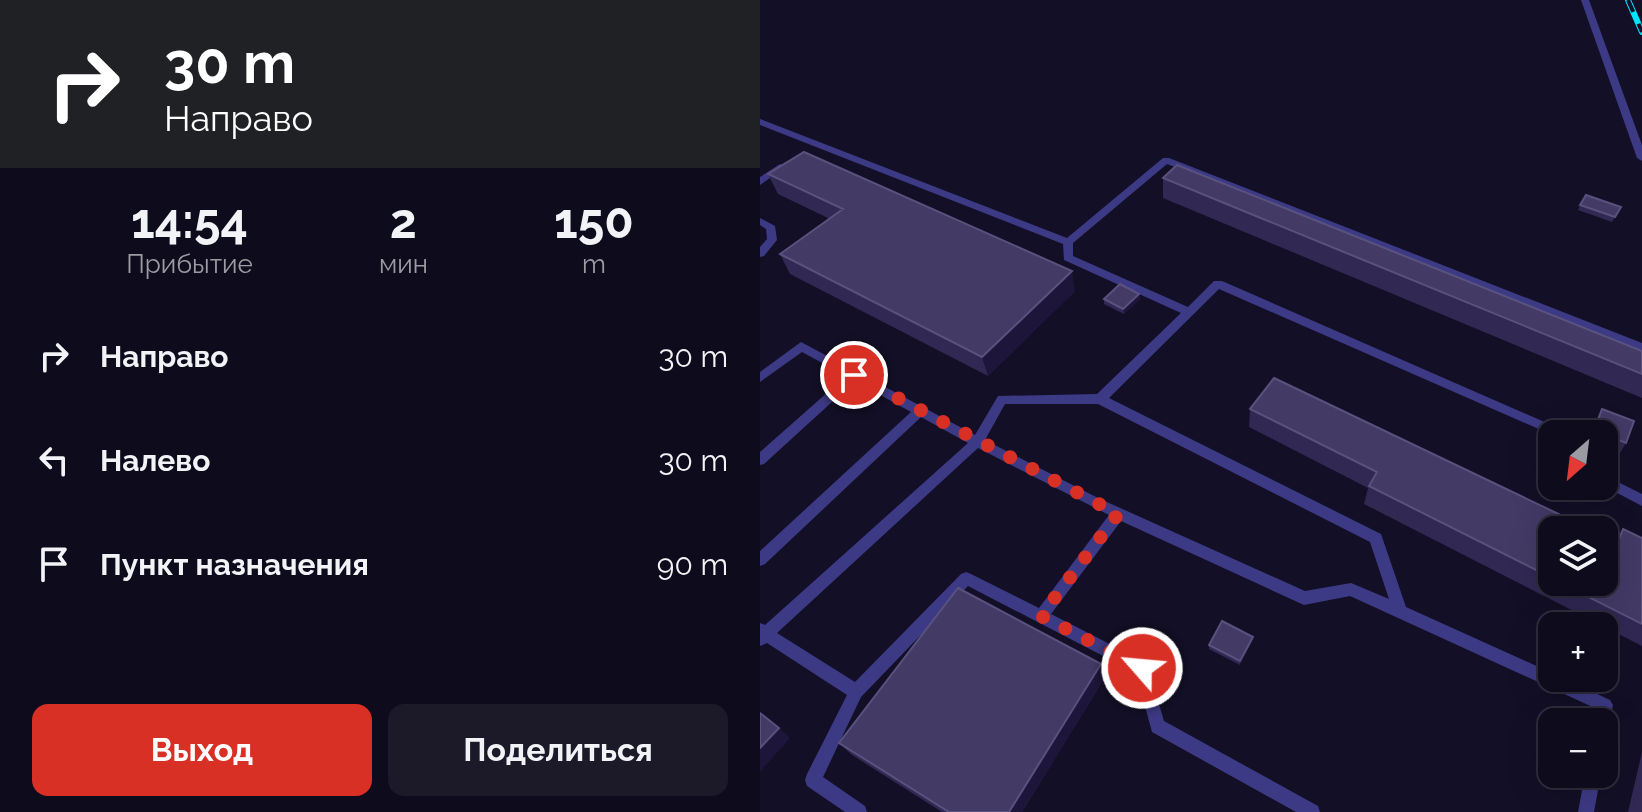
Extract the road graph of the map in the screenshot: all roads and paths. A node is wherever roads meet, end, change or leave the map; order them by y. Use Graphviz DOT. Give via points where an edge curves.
graph roads {
  1 [pos="1585,0"];
  2 [pos="760,122"];
  3 [pos="1642,158"];
  4 [pos="784,165"];
  5 [pos="760,182"];
  6 [pos="760,221"];
  7 [pos="1068,242"];
  8 [pos="760,254"];
  9 [pos="1189,312"];
  10 [pos="1642,347"];
  11 [pos="854,375"];
  12 [pos="760,378"];
  13 [pos="1100,399"];
  14 [pos="920,411"];
  15 [pos="1538,424"];
  16 [pos="977,442"];
  17 [pos="760,460"];
  18 [pos="1618,487"];
  19 [pos="1642,500"];
  20 [pos="1118,514"];
  21 [pos="760,560"];
  22 [pos="1400,611"];
  23 [pos="1041,616"];
  24 [pos="762,634"];
  25 [pos="856,692"];
  26 [pos="1604,708"];
  27 [pos="1590,788"];
  28 [pos="859,812"];
  29 [pos="1312,812"];
  30 [pos="1586,812"];
  1 -- 3 [label="lane"];
  2 -- 7 [label="lane"];
  4 -- 5 [label="lane"];
  6 -- 8 [label="lane" via="771,228 772,240"];
  7 -- 9 [label="lane" via="1068,258"];
  7 -- 10 [label="lane" via="1166,160"];
  9 -- 13 [label="lane"];
  9 -- 15 [label="lane" via="1218,284"];
  11 -- 12 [label="lane" via="801,346"];
  11 -- 14 [label="lane"];
  11 -- 17 [label="lane"];
  13 -- 16 [label="lane" via="1002,399"];
  13 -- 22 [label="lane" via="1376,538"];
  14 -- 16 [label="lane"];
  14 -- 21 [label="lane"];
  16 -- 20 [label="lane"];
  16 -- 24 [label="lane"];
  18 -- 19 [label="lane"];
  20 -- 22 [label="lane" via="1304,598 1351,589"];
  20 -- 23 [label="lane"];
  22 -- 26 [label="lane"];
  23 -- 25 [label="lane" via="966,578"];
  23 -- 29 [label="lane" via="1142,668 1158,726"];
  24 -- 25 [label="lane"];
  25 -- 28 [label="lane" via="813,780"];
  27 -- 30 [label="lane"];
}
